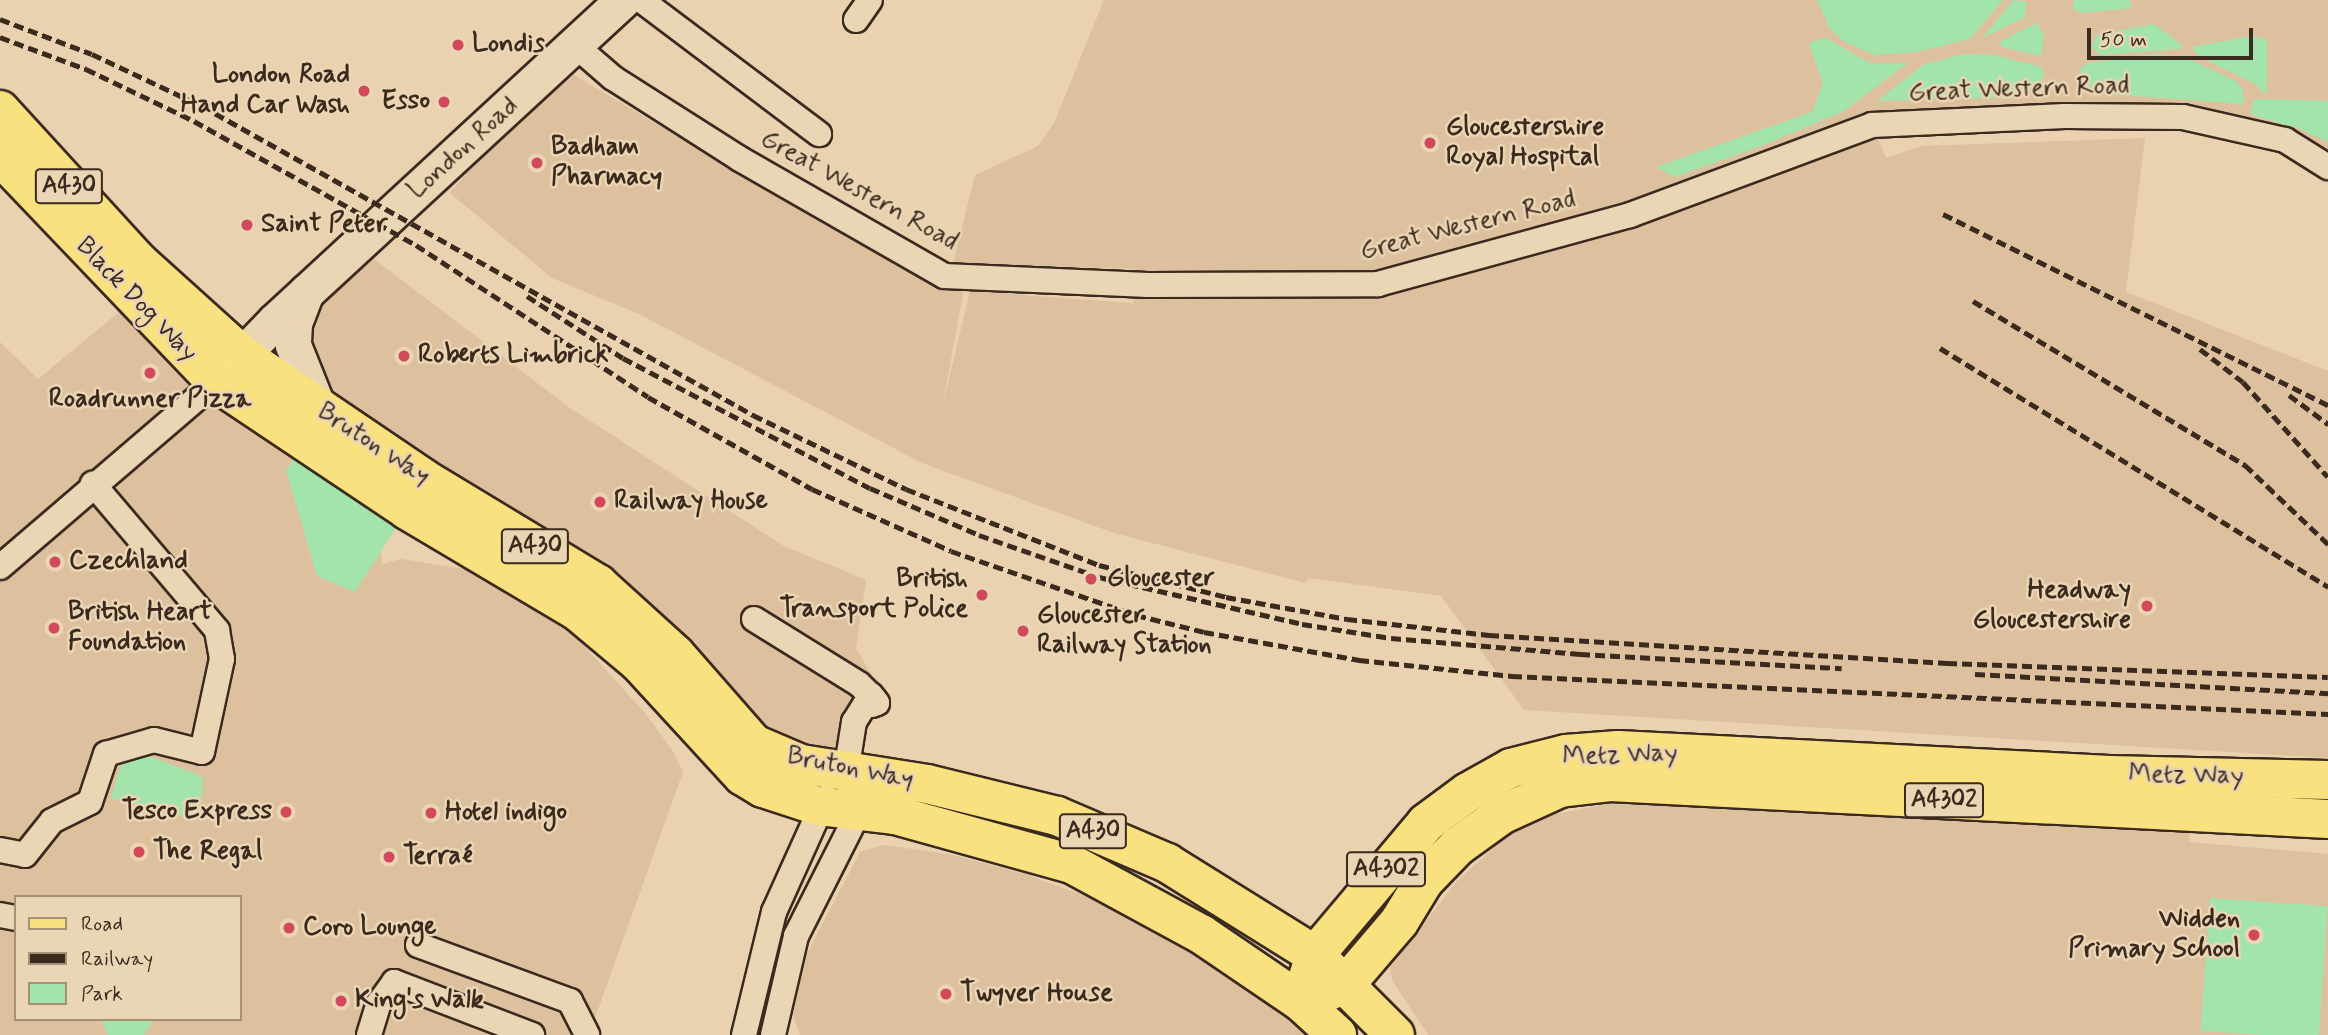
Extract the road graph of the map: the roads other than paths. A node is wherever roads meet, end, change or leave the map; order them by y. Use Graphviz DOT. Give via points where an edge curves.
graph roads {
  1 [pos="623,0"];
  2 [pos="641,0"];
  3 [pos="576,46"];
  4 [pos="0,110"];
  5 [pos="819,134"];
  6 [pos="0,156"];
  7 [pos="2328,167"];
  8 [pos="306,292"];
  9 [pos="243,356"];
  10 [pos="216,382"];
  11 [pos="319,410"];
  12 [pos="93,484"];
  13 [pos="0,567"];
  14 [pos="754,619"];
  15 [pos="846,772"];
  16 [pos="2328,780"];
  17 [pos="818,806"];
  18 [pos="858,813"];
  19 [pos="2328,819"];
  20 [pos="0,850"];
  21 [pos="418,945"];
  22 [pos="1315,955"];
  23 [pos="1346,984"];
  24 [pos="1301,1002"];
  25 [pos="477,1026"];
  26 [pos="369,1035"];
  27 [pos="531,1035"];
  28 [pos="587,1035"];
  29 [pos="744,1035"];
  30 [pos="773,1035"];
  31 [pos="1337,1035"];
  32 [pos="1395,1035"];
  1 -- 3 [label="main road, London Road"];
  2 -- 5 [label="street"];
  3 -- 7 [label="street, Great Western Road" via="613,78 740,159 944,276 1148,285 1378,284 1630,215 1872,125 2065,116 2183,117 2286,140"];
  3 -- 8 [label="main road, London Road"];
  4 -- 9 [label="main road, Black Dog Way / A430" via="138,261"];
  6 -- 10 [label="main road, Black Dog Way / A430"];
  8 -- 9 [label="main road, London Road"];
  8 -- 11 [label="main road" via="294,323 293,345"];
  9 -- 10 [label="main road, London Road"];
  9 -- 11 [label="main road, Bruton Way / A430"];
  10 -- 12 [label="street"];
  10 -- 17 [label="main road, Bruton Way / A430" via="407,510 577,611 638,662 743,776 763,789"];
  11 -- 15 [label="main road, Bruton Way / A430" via="598,584 676,655 754,744 779,758"];
  12 -- 13 [label="street"];
  12 -- 20 [label="street" via="217,630 222,659 202,752 154,740 106,754 90,802 52,821 25,855"];
  14 -- 15 [label="street" via="869,704 854,722"];
  15 -- 17 [label="street"];
  15 -- 18 [label="street"];
  15 -- 22 [label="main road, Bruton Way / A430" via="928,784 1057,816 1167,863"];
  16 -- 22 [label="main road, Metz Way / A4302" via="2109,775 1618,750 1566,754 1511,768 1426,823"];
  17 -- 18 [label="main road, Bruton Way / A430"];
  17 -- 29 [label="street, Bruton Way" via="774,912"];
  18 -- 24 [label="main road, Bruton Way / A430" via="895,815 1072,864 1201,934"];
  18 -- 30 [label="street, Bruton Way" via="796,936"];
  19 -- 23 [label="main road, Metz Way / A4302" via="1610,782 1560,788 1501,816 1457,846 1424,881 1399,922"];
  21 -- 28 [label="street" via="570,1001"];
  22 -- 23 [label="main road, Bruton Way / A430"];
  22 -- 24 [label="main road, Metz Way"];
  23 -- 24 [label="main road, Metz Way / A4302"];
  23 -- 32 [label="main road, Bruton Way / A430"];
  24 -- 31 [label="main road, Bruton Way / A430"];
  25 -- 26 [label="street" via="394,982 379,1003"];
  25 -- 27 [label="street"];
}
